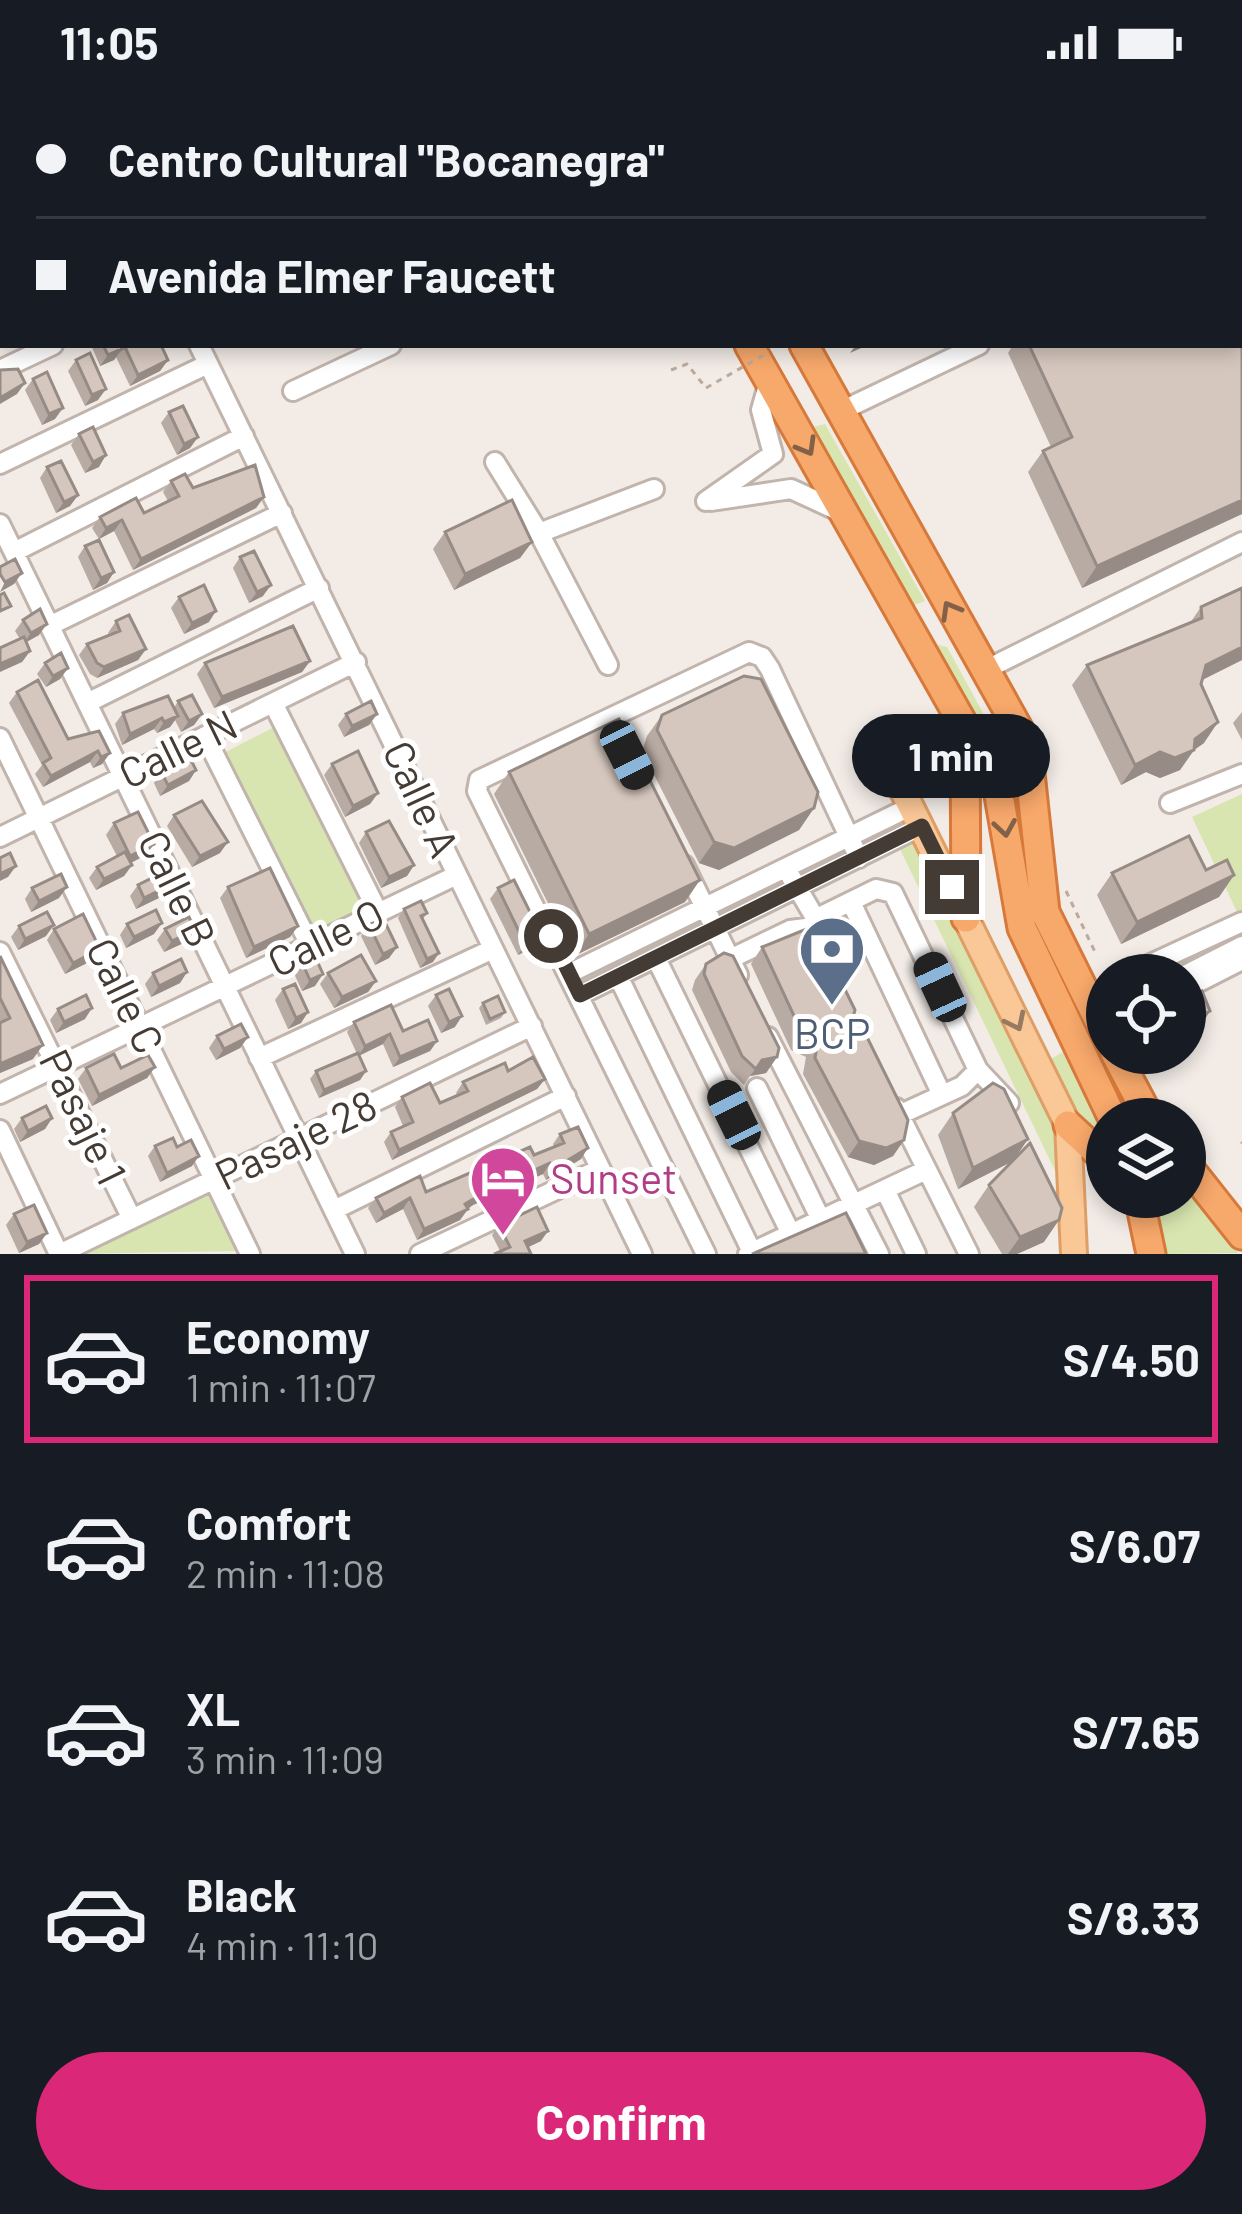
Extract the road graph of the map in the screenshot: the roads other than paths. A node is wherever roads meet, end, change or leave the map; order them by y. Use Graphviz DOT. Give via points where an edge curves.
graph roads {
  1 [pos="47,348"];
  2 [pos="200,348"];
  3 [pos="385,348"];
  4 [pos="806,348"];
  5 [pos="973,348"];
  6 [pos="759,349"];
  7 [pos="208,364"];
  8 [pos="0,370"];
  9 [pos="769,382"];
  10 [pos="292,391"];
  11 [pos="841,411"];
  12 [pos="244,436"];
  13 [pos="495,462"];
  14 [pos="0,464"];
  15 [pos="654,489"];
  16 [pos="282,513"];
  17 [pos="845,514"];
  18 [pos="0,524"];
  19 [pos="539,533"];
  20 [pos="1242,542"];
  21 [pos="14,552"];
  22 [pos="319,588"];
  23 [pos="49,626"];
  24 [pos="356,662"];
  25 [pos="608,665"];
  26 [pos="985,670"];
  27 [pos="86,703"];
  28 [pos="272,703"];
  29 [pos="607,717"];
  30 [pos="964,726"];
  31 [pos="205,736"];
  32 [pos="0,738"];
  33 [pos="618,738"];
  34 [pos="1242,774"];
  35 [pos="122,777"];
  36 [pos="1170,802"];
  37 [pos="912,806"];
  38 [pos="39,818"];
  39 [pos="0,837"];
  40 [pos="849,838"];
  41 [pos="673,844"];
  42 [pos="859,858"];
  43 [pos="787,867"];
  44 [pos="457,875"];
  45 [pos="795,886"];
  46 [pos="850,902"];
  47 [pos="706,907"];
  48 [pos="378,912"];
  49 [pos="966,918"];
  50 [pos="1242,922"];
  51 [pos="815,924"];
  52 [pos="717,928"];
  53 [pos="310,945"];
  54 [pos="1242,946"];
  55 [pos="493,949"];
  56 [pos="0,952"];
  57 [pos="1173,954"];
  58 [pos="656,958"];
  59 [pos="730,959"];
  60 [pos="1242,960"];
  61 [pos="1206,964"];
  62 [pos="831,969"];
  63 [pos="570,973"];
  64 [pos="618,976"];
  65 [pos="1206,978"];
  66 [pos="225,986"];
  67 [pos="1086,986"];
  68 [pos="580,995"];
  69 [pos="750,1000"];
  70 [pos="760,1021"];
  71 [pos="532,1026"];
  72 [pos="140,1027"];
  73 [pos="260,1058"];
  74 [pos="58,1066"];
  75 [pos="978,1070"];
  76 [pos="757,1088"];
  77 [pos="0,1094"];
  78 [pos="890,1094"];
  79 [pos="942,1095"];
  80 [pos="566,1096"];
  81 [pos="1103,1098"];
  82 [pos="899,1115"];
  83 [pos="1019,1123"];
  84 [pos="1068,1125"];
  85 [pos="0,1130"];
  86 [pos="299,1139"];
  87 [pos="1086,1142"];
  88 [pos="600,1169"];
  89 [pos="926,1170"];
  90 [pos="214,1180"];
  91 [pos="1048,1183"];
  92 [pos="885,1190"];
  93 [pos="1206,1190"];
  94 [pos="851,1205"];
  95 [pos="334,1210"];
  96 [pos="1056,1212"];
  97 [pos="1143,1218"];
  98 [pos="132,1219"];
  99 [pos="821,1220"];
  100 [pos="791,1234"];
  101 [pos="1242,1235"];
  102 [pos="634,1251"];
  103 [pos="750,1253"];
  104 [pos="59,1254"];
  105 [pos="249,1254"];
  106 [pos="355,1254"];
  107 [pos="420,1254"];
  108 [pos="706,1254"];
  109 [pos="879,1254"];
  110 [pos="916,1254"];
  111 [pos="969,1254"];
  112 [pos="1074,1254"];
  113 [pos="1151,1254"];
  1 -- 8 [label="street"];
  2 -- 7 [label="street, Calle A"];
  3 -- 10 [label="street"];
  4 -- 11 [label="highway"];
  5 -- 11 [label="street"];
  6 -- 9 [label="highway"];
  7 -- 12 [label="street, Calle A"];
  7 -- 14 [label="street"];
  9 -- 17 [label="highway, one-way"];
  9 -- 17 [label="street" via="761,410 773,454 706,501 791,489"];
  26 -- 11 [label="highway, one-way"];
  12 -- 16 [label="street, Calle A"];
  12 -- 21 [label="street"];
  13 -- 19 [label="street"];
  15 -- 19 [label="street"];
  16 -- 22 [label="street, Calle A"];
  16 -- 23 [label="street"];
  17 -- 30 [label="highway"];
  18 -- 21 [label="street, Calle B"];
  19 -- 25 [label="street"];
  20 -- 26 [label="street"];
  21 -- 23 [label="street, Calle B"];
  22 -- 24 [label="street, Calle A"];
  22 -- 27 [label="street"];
  23 -- 27 [label="street, Calle B"];
  24 -- 28 [label="street, Calle N"];
  24 -- 44 [label="street, Calle A"];
  26 -- 67 [label="highway" via="1024,745 1041,898"];
  27 -- 35 [label="street, Calle B"];
  28 -- 31 [label="street, Calle N"];
  28 -- 48 [label="street"];
  29 -- 33 [label="street"];
  29 -- 40 [label="street" via="749,652 762,657"];
  29 -- 63 [label="street" via="478,780"];
  30 -- 49 [label="highway"];
  30 -- 81 [label="highway, one-way" via="997,784 1022,928"];
  31 -- 35 [label="street, Calle N"];
  31 -- 53 [label="street"];
  32 -- 38 [label="street, Calle C"];
  34 -- 36 [label="street"];
  35 -- 38 [label="street, Calle N"];
  35 -- 66 [label="street, Calle B"];
  37 -- 40 [label="street"];
  37 -- 42 [label="street"];
  37 -- 49 [label="main road"];
  38 -- 39 [label="street, Calle N"];
  38 -- 72 [label="street, Calle C"];
  40 -- 42 [label="street"];
  40 -- 43 [label="street"];
  41 -- 47 [label="street"];
  42 -- 45 [label="street"];
  43 -- 45 [label="street"];
  43 -- 47 [label="street"];
  44 -- 48 [label="street, Calle O"];
  44 -- 55 [label="street, Calle A"];
  45 -- 51 [label="street"];
  45 -- 52 [label="street"];
  46 -- 51 [label="street"];
  46 -- 75 [label="street" via="893,892"];
  46 -- 79 [label="street"];
  47 -- 52 [label="street"];
  47 -- 63 [label="street"];
  48 -- 53 [label="street, Calle O"];
  49 -- 84 [label="main road, one-way"];
  50 -- 57 [label="street"];
  51 -- 59 [label="street"];
  51 -- 62 [label="street"];
  52 -- 58 [label="street"];
  52 -- 59 [label="street"];
  53 -- 66 [label="street, Calle O"];
  54 -- 61 [label="street"];
  55 -- 71 [label="street, Calle A"];
  55 -- 73 [label="street"];
  56 -- 74 [label="street, Pasaje 1"];
  58 -- 64 [label="street"];
  58 -- 100 [label="street"];
  59 -- 69 [label="street"];
  60 -- 65 [label="street"];
  63 -- 68 [label="street"];
  64 -- 68 [label="street"];
  64 -- 103 [label="street"];
  66 -- 72 [label="street, Calle O"];
  66 -- 73 [label="street, Calle B"];
  68 -- 108 [label="street"];
  70 -- 94 [label="street"];
  71 -- 80 [label="street, Calle A"];
  71 -- 86 [label="street, Pasaje 28"];
  72 -- 74 [label="street, Calle O"];
  72 -- 90 [label="street, Calle C"];
  73 -- 86 [label="street, Calle B"];
  74 -- 77 [label="street, Calle O"];
  74 -- 98 [label="street, Pasaje 1"];
  75 -- 79 [label="street"];
  75 -- 83 [label="street"];
  76 -- 99 [label="street"];
  78 -- 82 [label="street"];
  79 -- 82 [label="street"];
  80 -- 88 [label="street, Calle A"];
  80 -- 95 [label="street"];
  82 -- 89 [label="street"];
  84 -- 87 [label="highway"];
  84 -- 112 [label="main road"];
  85 -- 104 [label="street"];
  86 -- 90 [label="street, Pasaje 28"];
  86 -- 95 [label="street, Calle B"];
  88 -- 102 [label="street, Calle A"];
  88 -- 107 [label="street"];
  89 -- 92 [label="street"];
  89 -- 111 [label="street"];
  90 -- 98 [label="street, Pasaje 28"];
  90 -- 105 [label="street, Calle C"];
  91 -- 96 [label="street"];
  92 -- 94 [label="street"];
  92 -- 110 [label="street"];
  93 -- 101 [label="highway"];
  94 -- 99 [label="street"];
  94 -- 109 [label="street"];
  95 -- 106 [label="street, Calle B"];
  97 -- 113 [label="highway"];
  98 -- 104 [label="street, Pasaje 28"];
  99 -- 100 [label="street"];
  100 -- 103 [label="street"];
}
